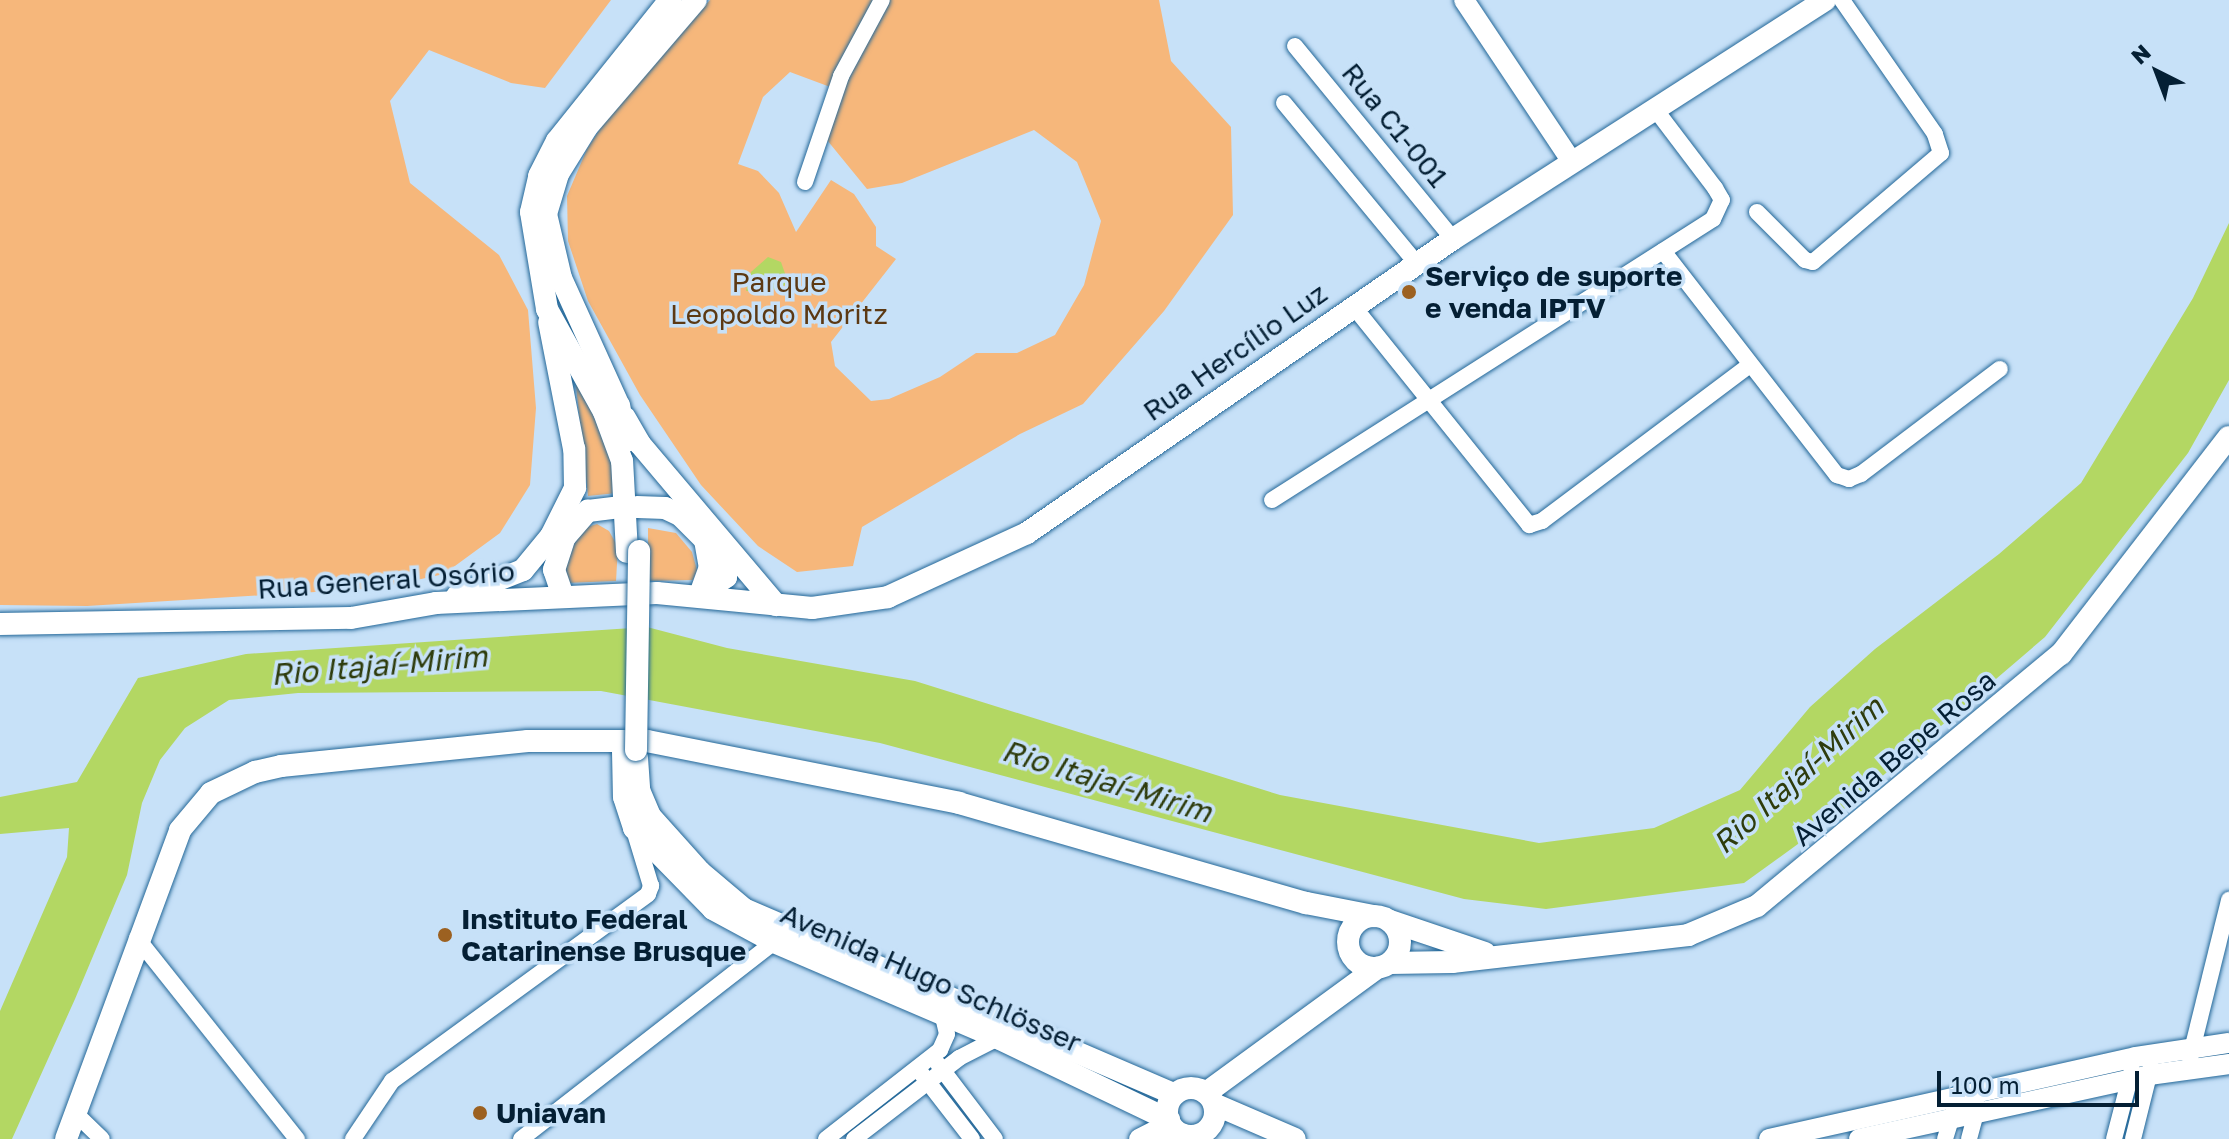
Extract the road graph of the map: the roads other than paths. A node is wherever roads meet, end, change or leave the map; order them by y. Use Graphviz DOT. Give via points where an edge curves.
graph roads {
  1 [pos="670,0"];
  2 [pos="696,0"];
  3 [pos="882,0"];
  4 [pos="1464,0"];
  5 [pos="1825,0"];
  6 [pos="1842,0"];
  7 [pos="1295,46"];
  8 [pos="1284,103"];
  9 [pos="1655,109"];
  10 [pos="1572,162"];
  11 [pos="805,182"];
  12 [pos="1757,212"];
  13 [pos="1453,239"];
  14 [pos="1663,251"];
  15 [pos="1417,264"];
  16 [pos="1354,307"];
  17 [pos="547,309"];
  18 [pos="1750,365"];
  19 [pos="2000,369"];
  20 [pos="1427,402"];
  21 [pos="619,406"];
  22 [pos="2229,437"];
  23 [pos="1272,500"];
  24 [pos="632,507"];
  25 [pos="727,549"];
  26 [pos="556,556"];
  27 [pos="507,580"];
  28 [pos="632,594"];
  29 [pos="700,594"];
  30 [pos="563,596"];
  31 [pos="516,602"];
  32 [pos="436,603"];
  33 [pos="776,605"];
  34 [pos="0,624"];
  35 [pos="630,751"];
  36 [pos="634,828"];
  37 [pos="2229,900"];
  38 [pos="1306,903"];
  39 [pos="1381,918"];
  40 [pos="137,938"];
  41 [pos="774,942"];
  42 [pos="1350,950"];
  43 [pos="1494,956"];
  44 [pos="1384,965"];
  45 [pos="1328,1004"];
  46 [pos="942,1013"];
  47 [pos="998,1038"];
  48 [pos="2229,1043"];
  49 [pos="2192,1046"];
  50 [pos="2146,1055"];
  51 [pos="937,1064"];
  52 [pos="2229,1064"];
  53 [pos="2188,1068"];
  54 [pos="923,1075"];
  55 [pos="2140,1077"];
  56 [pos="1982,1089"];
  57 [pos="1175,1095"];
  58 [pos="1957,1095"];
  59 [pos="1210,1098"];
  60 [pos="1976,1112"];
  61 [pos="75,1113"];
  62 [pos="1948,1129"];
  63 [pos="1183,1132"];
  64 [pos="1805,1134"];
  65 [pos="66,1139"];
  66 [pos="102,1139"];
  67 [pos="297,1139"];
  68 [pos="353,1139"];
  69 [pos="521,1139"];
  70 [pos="826,1139"];
  71 [pos="854,1139"];
  72 [pos="972,1139"];
  73 [pos="995,1139"];
  74 [pos="1139,1139"];
  75 [pos="1295,1139"];
  76 [pos="1769,1139"];
  77 [pos="1859,1139"];
  78 [pos="1969,1139"];
  79 [pos="2114,1139"];
  80 [pos="2133,1139"];
  1 -- 17 [label="main road" via="600,81 539,176 531,236"];
  2 -- 21 [label="main road" via="587,127 558,174 546,214 561,278"];
  3 -- 11 [label="street" via="841,76"];
  4 -- 10 [label="street"];
  5 -- 9 [label="main road, Rua Hercílio Luz"];
  6 -- 12 [label="street" via="1935,134 1941,153 1813,262"];
  7 -- 13 [label="street, Rua C1-001"];
  8 -- 15 [label="street"];
  9 -- 10 [label="main road, Rua Hercílio Luz"];
  9 -- 14 [label="street" via="1722,200 1713,219"];
  10 -- 13 [label="main road, Rua Hercílio Luz"];
  13 -- 15 [label="main road, Rua Hercílio Luz"];
  14 -- 18 [label="street"];
  14 -- 20 [label="street"];
  15 -- 16 [label="main road, Rua Hercílio Luz"];
  16 -- 20 [label="street"];
  16 -- 33 [label="main road, Rua Hercílio Luz" via="1013,541 888,597 838,607"];
  17 -- 24 [label="main road" via="615,439"];
  17 -- 27 [label="main road" via="574,449 575,488 545,547"];
  18 -- 19 [label="street" via="1826,463 1849,479 1908,441"];
  18 -- 20 [label="street" via="1542,521 1529,525"];
  20 -- 23 [label="street"];
  21 -- 24 [label="main road"];
  21 -- 25 [label="main road" via="640,444"];
  22 -- 43 [label="main road, Avenida Bepe Rosa" via="2061,654 1778,891 1733,919 1688,935"];
  24 -- 26 [label="main road" via="588,511"];
  24 -- 29 [label="main road" via="665,508 705,540 710,567"];
  24 -- 35 [label="main road, bridge"];
  25 -- 29 [label="main road" via="726,577"];
  25 -- 33 [label="main road"];
  26 -- 30 [label="main road" via="554,570"];
  26 -- 31 [label="main road"];
  27 -- 31 [label="main road"];
  27 -- 32 [label="main road"];
  28 -- 29 [label="main road, Rua Hercílio Luz"];
  28 -- 30 [label="main road, Rua General Osório"];
  29 -- 33 [label="main road, Rua Hercílio Luz"];
  30 -- 31 [label="main road, Rua General Osório"];
  31 -- 32 [label="main road, Rua General Osório"];
  32 -- 34 [label="main road, Rua General Osório" via="351,618"];
  35 -- 36 [label="main road, Avenida Hugo Schlösser" via="624,797"];
  35 -- 57 [label="main road, Avenida Hugo Schlösser" via="650,816 700,872 744,909"];
  36 -- 41 [label="main road, Avenida Hugo Schlösser" via="713,909"];
  36 -- 68 [label="street" via="651,886 648,894 392,1081"];
  37 -- 49 [label="street"];
  38 -- 39 [label="main road, Avenida Bepe Rosa"];
  38 -- 40 [label="main road, Avenida Bepe Rosa" via="917,793 647,741 578,738 281,766 232,781 211,793 180,830"];
  38 -- 42 [label="main road"];
  39 -- 42 [label="main road" via="1357,922"];
  39 -- 43 [label="main road, Avenida Bepe Rosa"];
  39 -- 44 [label="main road" via="1400,945"];
  40 -- 61 [label="main road, Avenida Bepe Rosa"];
  40 -- 67 [label="street"];
  41 -- 46 [label="main road, Avenida Hugo Schlösser"];
  41 -- 69 [label="street"];
  42 -- 44 [label="main road" via="1362,965"];
  42 -- 45 [label="main road"];
  43 -- 44 [label="main road, Avenida Bepe Rosa"];
  44 -- 45 [label="main road"];
  45 -- 59 [label="main road"];
  46 -- 47 [label="main road, Avenida Hugo Schlösser"];
  46 -- 51 [label="street" via="947,1034"];
  47 -- 51 [label="street"];
  47 -- 63 [label="main road, Avenida Hugo Schlösser"];
  48 -- 49 [label="street"];
  49 -- 50 [label="street"];
  49 -- 53 [label="street"];
  50 -- 55 [label="street"];
  50 -- 56 [label="street"];
  51 -- 54 [label="street"];
  51 -- 73 [label="street"];
  52 -- 53 [label="street"];
  53 -- 55 [label="street"];
  54 -- 70 [label="street"];
  54 -- 71 [label="street"];
  54 -- 72 [label="street"];
  55 -- 60 [label="street"];
  55 -- 79 [label="street"];
  55 -- 80 [label="street"];
  56 -- 58 [label="street"];
  56 -- 60 [label="street"];
  57 -- 59 [label="main road" via="1186,1089"];
  57 -- 63 [label="main road"];
  58 -- 62 [label="street"];
  58 -- 64 [label="street"];
  59 -- 63 [label="main road" via="1212,1123"];
  59 -- 75 [label="main road"];
  60 -- 62 [label="street"];
  60 -- 78 [label="street"];
  61 -- 65 [label="main road, Avenida Bepe Rosa"];
  61 -- 66 [label="street"];
  62 -- 77 [label="street"];
  63 -- 74 [label="street"];
  64 -- 76 [label="street"];
}
